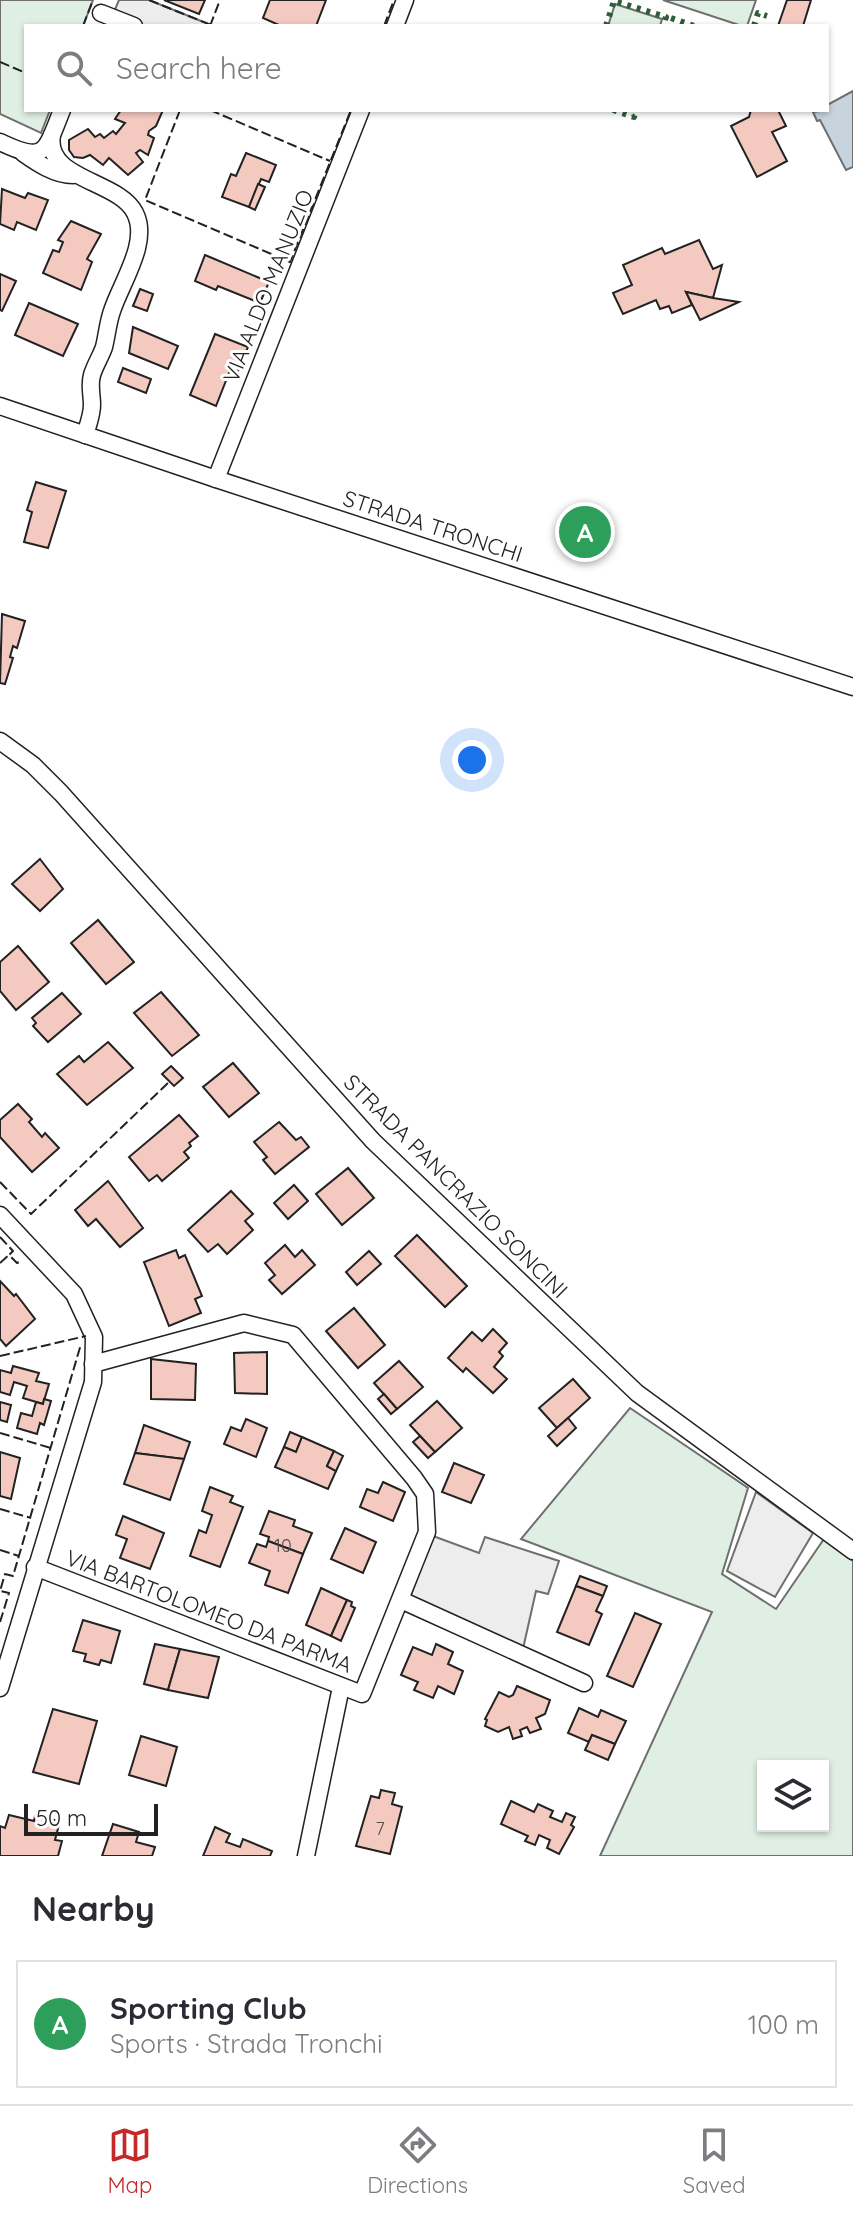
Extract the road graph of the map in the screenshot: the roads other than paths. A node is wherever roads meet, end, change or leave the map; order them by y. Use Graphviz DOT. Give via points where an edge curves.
graph roads {
  1 [pos="405,0"];
  2 [pos="101,13"];
  3 [pos="129,24"];
  4 [pos="396,24"];
  5 [pos="61,112"];
  6 [pos="360,112"];
  7 [pos="52,135"];
  8 [pos="0,142"];
  9 [pos="23,153"];
  10 [pos="78,176"];
  11 [pos="0,406"];
  12 [pos="85,435"];
  13 [pos="216,479"];
  14 [pos="853,687"];
  15 [pos="0,741"];
  16 [pos="0,1215"];
  17 [pos="93,1364"];
  18 [pos="853,1551"];
  19 [pos="35,1567"];
  20 [pos="401,1600"];
  21 [pos="584,1683"];
  22 [pos="341,1687"];
  23 [pos="0,1688"];
  24 [pos="306,1856"];
  1 -- 4 [label="street"];
  2 -- 3 [label="street"];
  5 -- 7 [label="street"];
  6 -- 13 [label="street, VIA ALDO MANUZIO"];
  7 -- 9 [label="street" via="42,149"];
  7 -- 10 [label="street" via="56,158"];
  8 -- 9 [label="street"];
  9 -- 10 [label="street" via="61,174"];
  10 -- 12 [label="street" via="127,202 139,233 93,373"];
  11 -- 12 [label="street, STRADA TRONCHI"];
  12 -- 13 [label="street, STRADA TRONCHI"];
  13 -- 14 [label="street, STRADA TRONCHI"];
  15 -- 18 [label="street, STRADA PANCRAZIO SONCINI" via="48,779 373,1141 637,1393"];
  16 -- 17 [label="street" via="74,1294 94,1337"];
  17 -- 19 [label="street" via="93,1382"];
  17 -- 20 [label="street, VIA BARTOLOMEO DA PARMA" via="244,1323 293,1335 425,1494 427,1532"];
  19 -- 22 [label="street, VIA BARTOLOMEO DA PARMA"];
  19 -- 23 [label="street"];
  20 -- 21 [label="street"];
  20 -- 22 [label="street, VIA BARTOLOMEO DA PARMA" via="362,1694"];
  22 -- 24 [label="street"];
}
